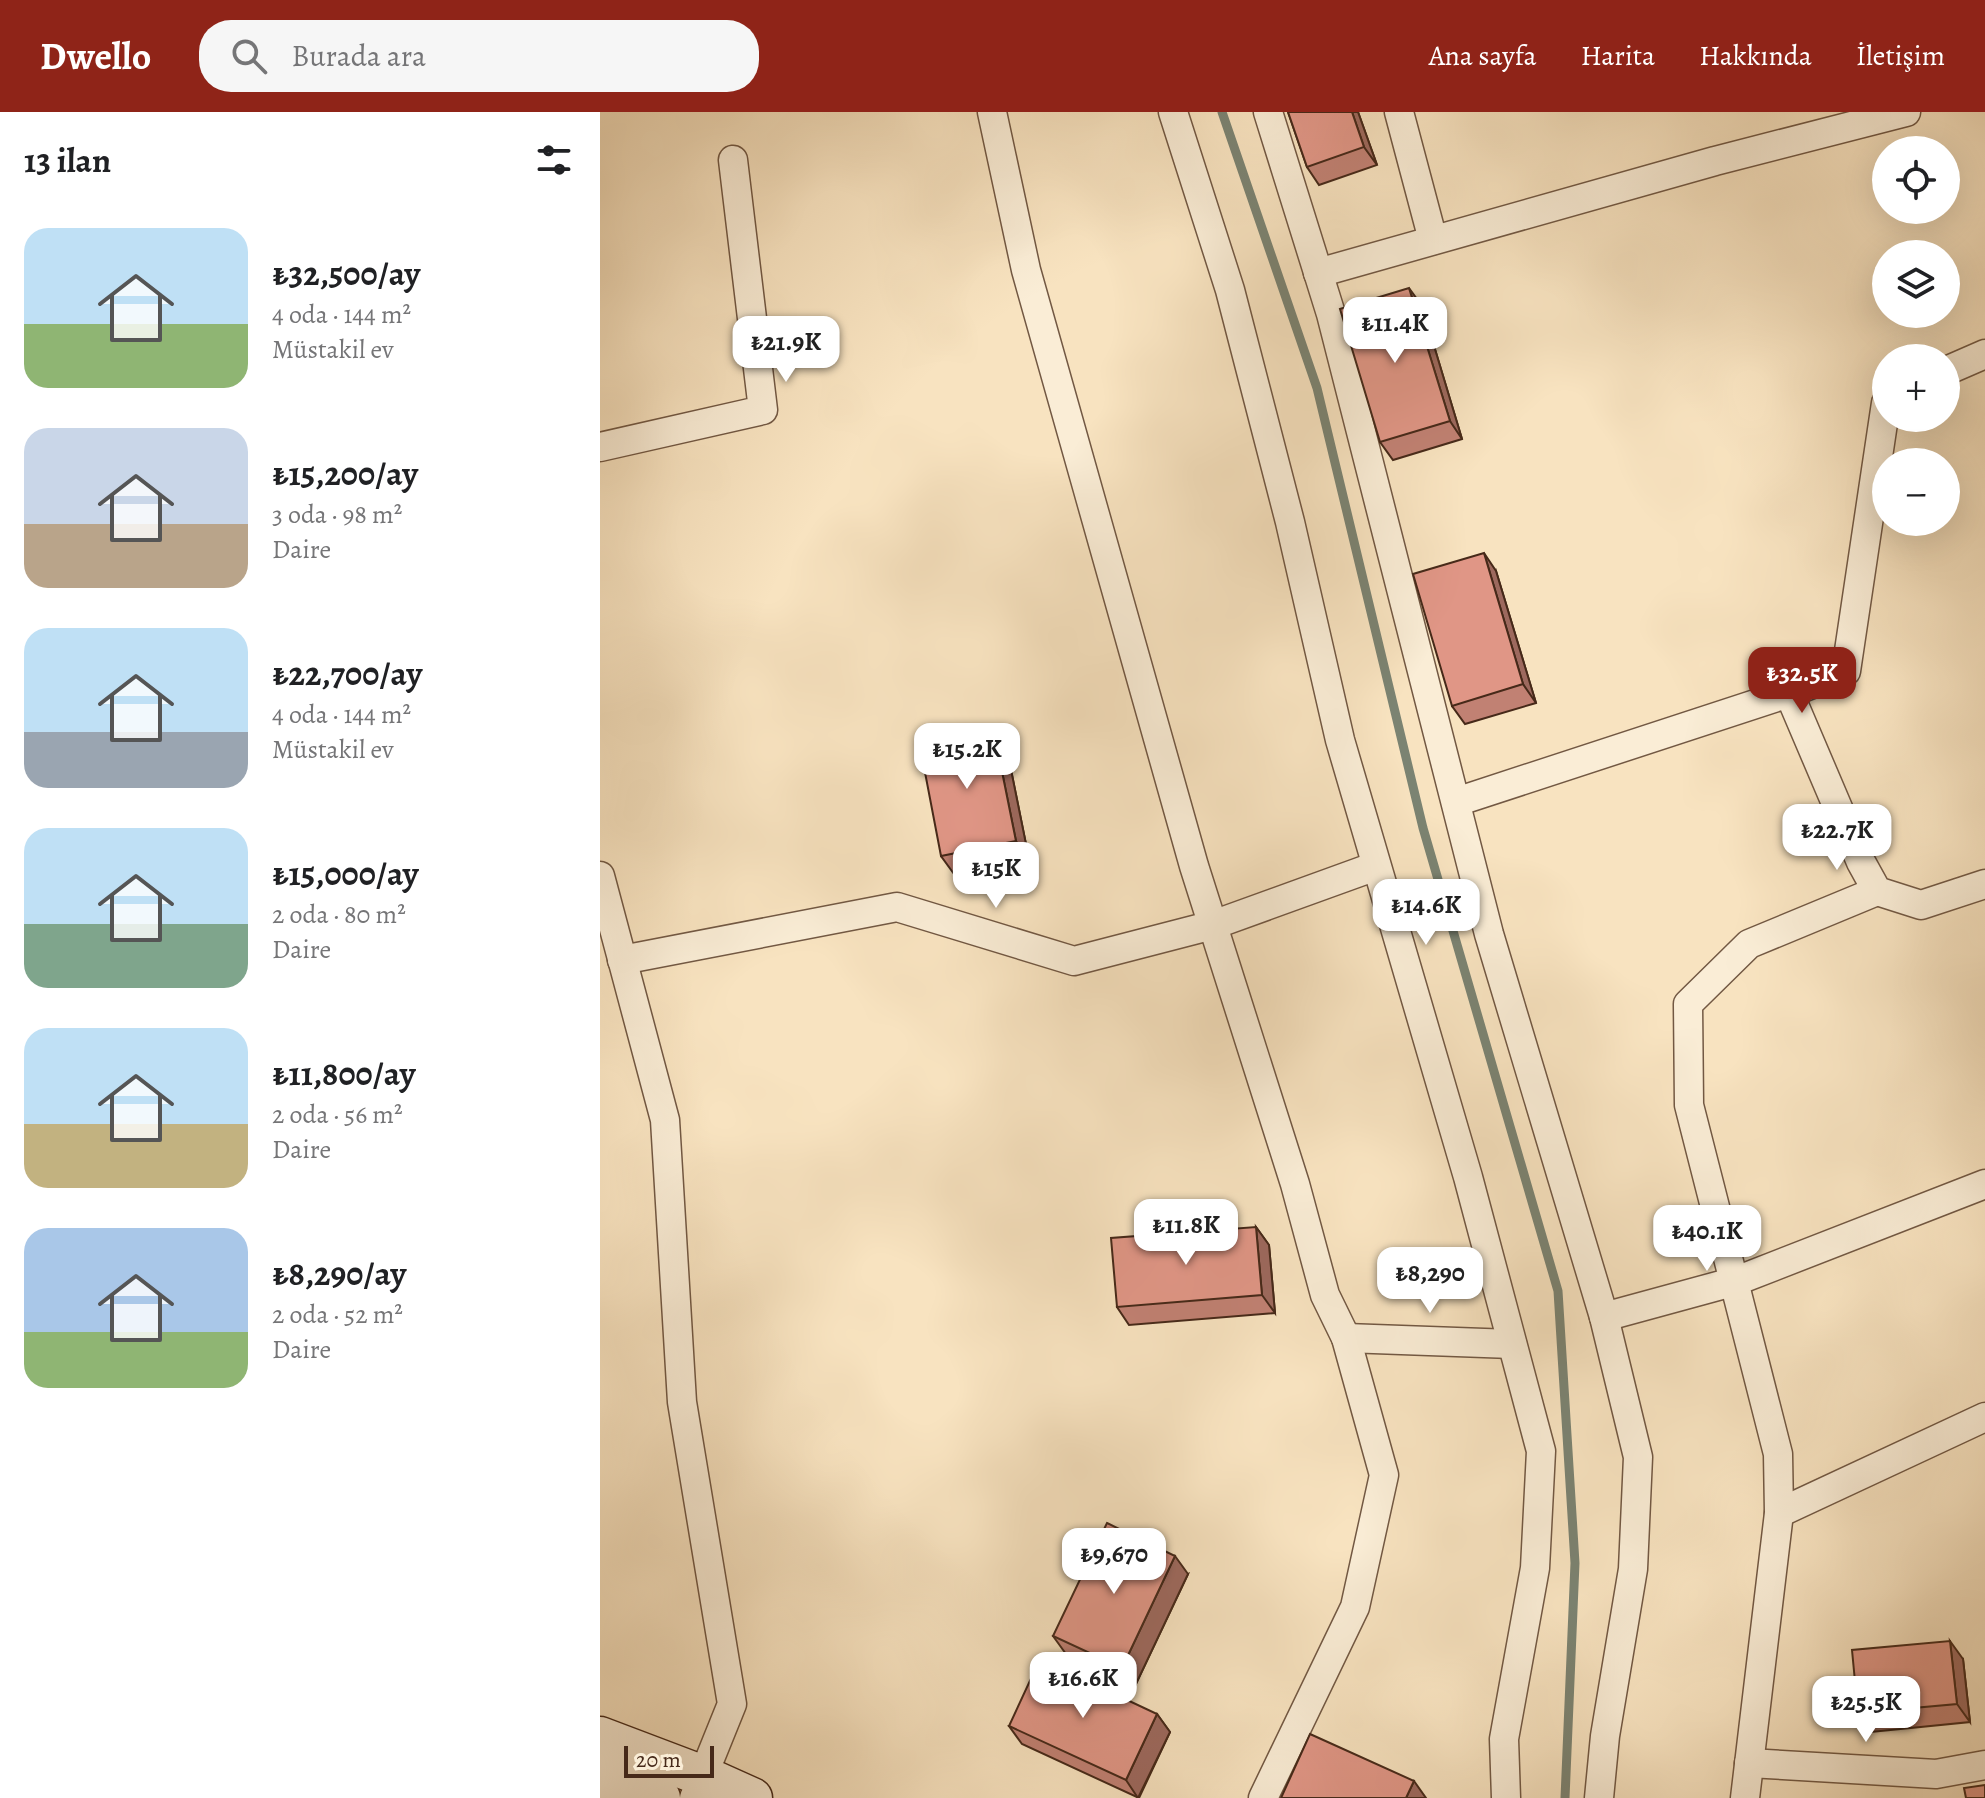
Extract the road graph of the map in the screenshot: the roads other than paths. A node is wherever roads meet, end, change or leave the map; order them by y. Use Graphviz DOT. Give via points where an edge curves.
graph roads {
  1 [pos="992,112"];
  2 [pos="1173,112"];
  3 [pos="1268,112"];
  4 [pos="1399,112"];
  5 [pos="1906,112"];
  6 [pos="733,160"];
  7 [pos="1433,240"];
  8 [pos="1318,273"];
  9 [pos="1985,354"];
  10 [pos="1960,365"];
  11 [pos="1882,432"];
  12 [pos="600,447"];
  13 [pos="1789,693"];
  14 [pos="1456,802"];
  15 [pos="1376,866"];
  16 [pos="1985,884"];
  17 [pos="1877,891"];
  18 [pos="602,894"];
  19 [pos="1213,925"];
  20 [pos="622,960"];
  21 [pos="1985,1184"];
  22 [pos="1736,1281"];
  23 [pos="1604,1317"];
  24 [pos="1346,1338"];
  25 [pos="1512,1344"];
  26 [pos="1985,1417"];
  27 [pos="1779,1513"];
  28 [pos="600,1737"];
  29 [pos="1749,1763"];
  30 [pos="1985,1765"];
  31 [pos="600,1777"];
  32 [pos="1936,1786"];
  33 [pos="699,1787"];
  34 [pos="660,1798"];
  35 [pos="752,1798"];
  36 [pos="1263,1798"];
  37 [pos="1506,1798"];
  38 [pos="1599,1798"];
  39 [pos="1745,1798"];
  1 -- 19 [label="street" via="1026,270"];
  2 -- 15 [label="street" via="1230,290"];
  3 -- 8 [label="street"];
  4 -- 7 [label="street"];
  5 -- 7 [label="street"];
  6 -- 12 [label="street" via="763,410"];
  7 -- 8 [label="street"];
  8 -- 14 [label="street"];
  9 -- 10 [label="street"];
  11 -- 13 [label="street" via="1846,671"];
  13 -- 14 [label="street"];
  13 -- 17 [label="street"];
  14 -- 23 [label="street" via="1489,934"];
  15 -- 19 [label="street"];
  15 -- 25 [label="street"];
  16 -- 17 [label="street" via="1921,905"];
  17 -- 22 [label="street" via="1749,944 1688,1004 1689,1105"];
  18 -- 20 [label="street"];
  19 -- 20 [label="street" via="1074,961 897,907"];
  19 -- 24 [label="street" via="1325,1295"];
  20 -- 33 [label="street" via="665,1120 682,1402 732,1704"];
  21 -- 22 [label="street"];
  22 -- 23 [label="street"];
  22 -- 27 [label="street" via="1778,1454"];
  23 -- 38 [label="street" via="1638,1457 1633,1569"];
  24 -- 25 [label="street"];
  24 -- 36 [label="street" via="1384,1475 1355,1607"];
  25 -- 37 [label="street" via="1541,1451 1535,1568 1504,1739"];
  26 -- 27 [label="street"];
  27 -- 29 [label="street"];
  28 -- 33 [label="main road"];
  29 -- 32 [label="street"];
  29 -- 39 [label="street"];
  30 -- 32 [label="street"];
  31 -- 34 [label="main road"];
  33 -- 35 [label="main road"];
}
